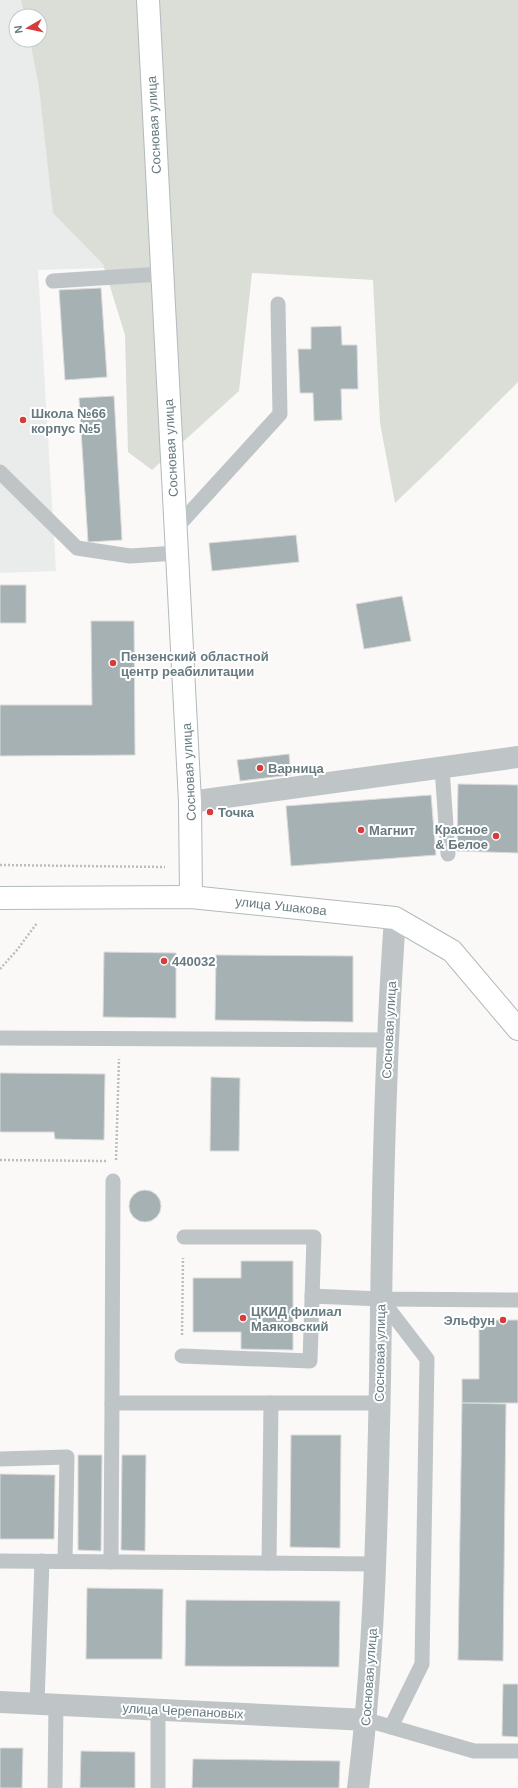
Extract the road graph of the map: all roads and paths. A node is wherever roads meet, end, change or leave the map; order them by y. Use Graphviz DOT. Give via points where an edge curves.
graph roads {
  1 [pos="148,0"];
  2 [pos="162,274"];
  3 [pos="53,281"];
  4 [pos="278,304"];
  5 [pos="0,472"];
  6 [pos="176,528"];
  7 [pos="177,553"];
  8 [pos="518,757"];
  9 [pos="442,768"];
  10 [pos="190,802"];
  11 [pos="448,854"];
  12 [pos="0,865"];
  13 [pos="167,867"];
  14 [pos="191,897"];
  15 [pos="0,898"];
  16 [pos="41,917"];
  17 [pos="395,918"];
  18 [pos="0,969"];
  19 [pos="518,1028"];
  20 [pos="0,1038"];
  21 [pos="120,1039"];
  22 [pos="389,1040"];
  23 [pos="0,1160"];
  24 [pos="113,1181"];
  25 [pos="184,1237"];
  26 [pos="312,1296"];
  27 [pos="381,1299"];
  28 [pos="518,1300"];
  29 [pos="182,1356"];
  30 [pos="112,1403"];
  31 [pos="272,1403"];
  32 [pos="379,1403"];
  33 [pos="0,1459"];
  34 [pos="0,1561"];
  35 [pos="42,1561"];
  36 [pos="65,1561"];
  37 [pos="111,1562"];
  38 [pos="269,1563"];
  39 [pos="376,1564"];
  40 [pos="0,1702"];
  41 [pos="46,1705"];
  42 [pos="158,1710"];
  43 [pos="367,1720"];
  44 [pos="391,1727"];
  45 [pos="518,1751"];
  46 [pos="55,1788"];
  47 [pos="158,1788"];
  48 [pos="358,1788"];
  1 -- 2 [label="street, Сосновая улица"];
  2 -- 3 [label="lane"];
  2 -- 6 [label="street, Сосновая улица"];
  4 -- 6 [label="lane" via="280,414"];
  5 -- 7 [label="lane" via="77,548 130,556"];
  6 -- 7 [label="street, Сосновая улица"];
  7 -- 10 [label="street, Сосновая улица"];
  8 -- 9 [label="street"];
  9 -- 10 [label="street"];
  9 -- 11 [label="lane"];
  10 -- 14 [label="street, Сосновая улица"];
  12 -- 13 [label="path"];
  14 -- 15 [label="street, улица Ушакова"];
  14 -- 17 [label="street, улица Ушакова"];
  16 -- 18 [label="path"];
  17 -- 19 [label="street, улица Ушакова" via="452,951"];
  17 -- 22 [label="street, Сосновая улица"];
  20 -- 21 [label="lane"];
  21 -- 22 [label="lane"];
  21 -- 23 [label="path" via="116,1161"];
  22 -- 27 [label="street, Сосновая улица"];
  24 -- 30 [label="lane"];
  25 -- 26 [label="lane" via="314,1237"];
  25 -- 29 [label="path"];
  26 -- 27 [label="lane"];
  26 -- 29 [label="lane" via="310,1361"];
  27 -- 28 [label="lane"];
  27 -- 32 [label="street, Сосновая улица"];
  27 -- 44 [label="lane" via="426,1358 422,1664"];
  30 -- 31 [label="lane"];
  30 -- 37 [label="lane"];
  31 -- 32 [label="lane"];
  31 -- 38 [label="lane"];
  32 -- 39 [label="street, Сосновая улица"];
  33 -- 36 [label="lane" via="67,1457"];
  34 -- 35 [label="lane"];
  35 -- 36 [label="lane"];
  35 -- 41 [label="lane"];
  36 -- 37 [label="lane"];
  37 -- 38 [label="lane"];
  38 -- 39 [label="lane"];
  39 -- 43 [label="street, Сосновая улица"];
  40 -- 41 [label="street, улица Черепановых"];
  41 -- 42 [label="street, улица Черепановых"];
  41 -- 46 [label="lane"];
  42 -- 43 [label="street, улица Черепановых"];
  42 -- 47 [label="lane"];
  43 -- 44 [label="lane"];
  43 -- 48 [label="street, Сосновая улица"];
  44 -- 45 [label="lane" via="474,1751"];
}
